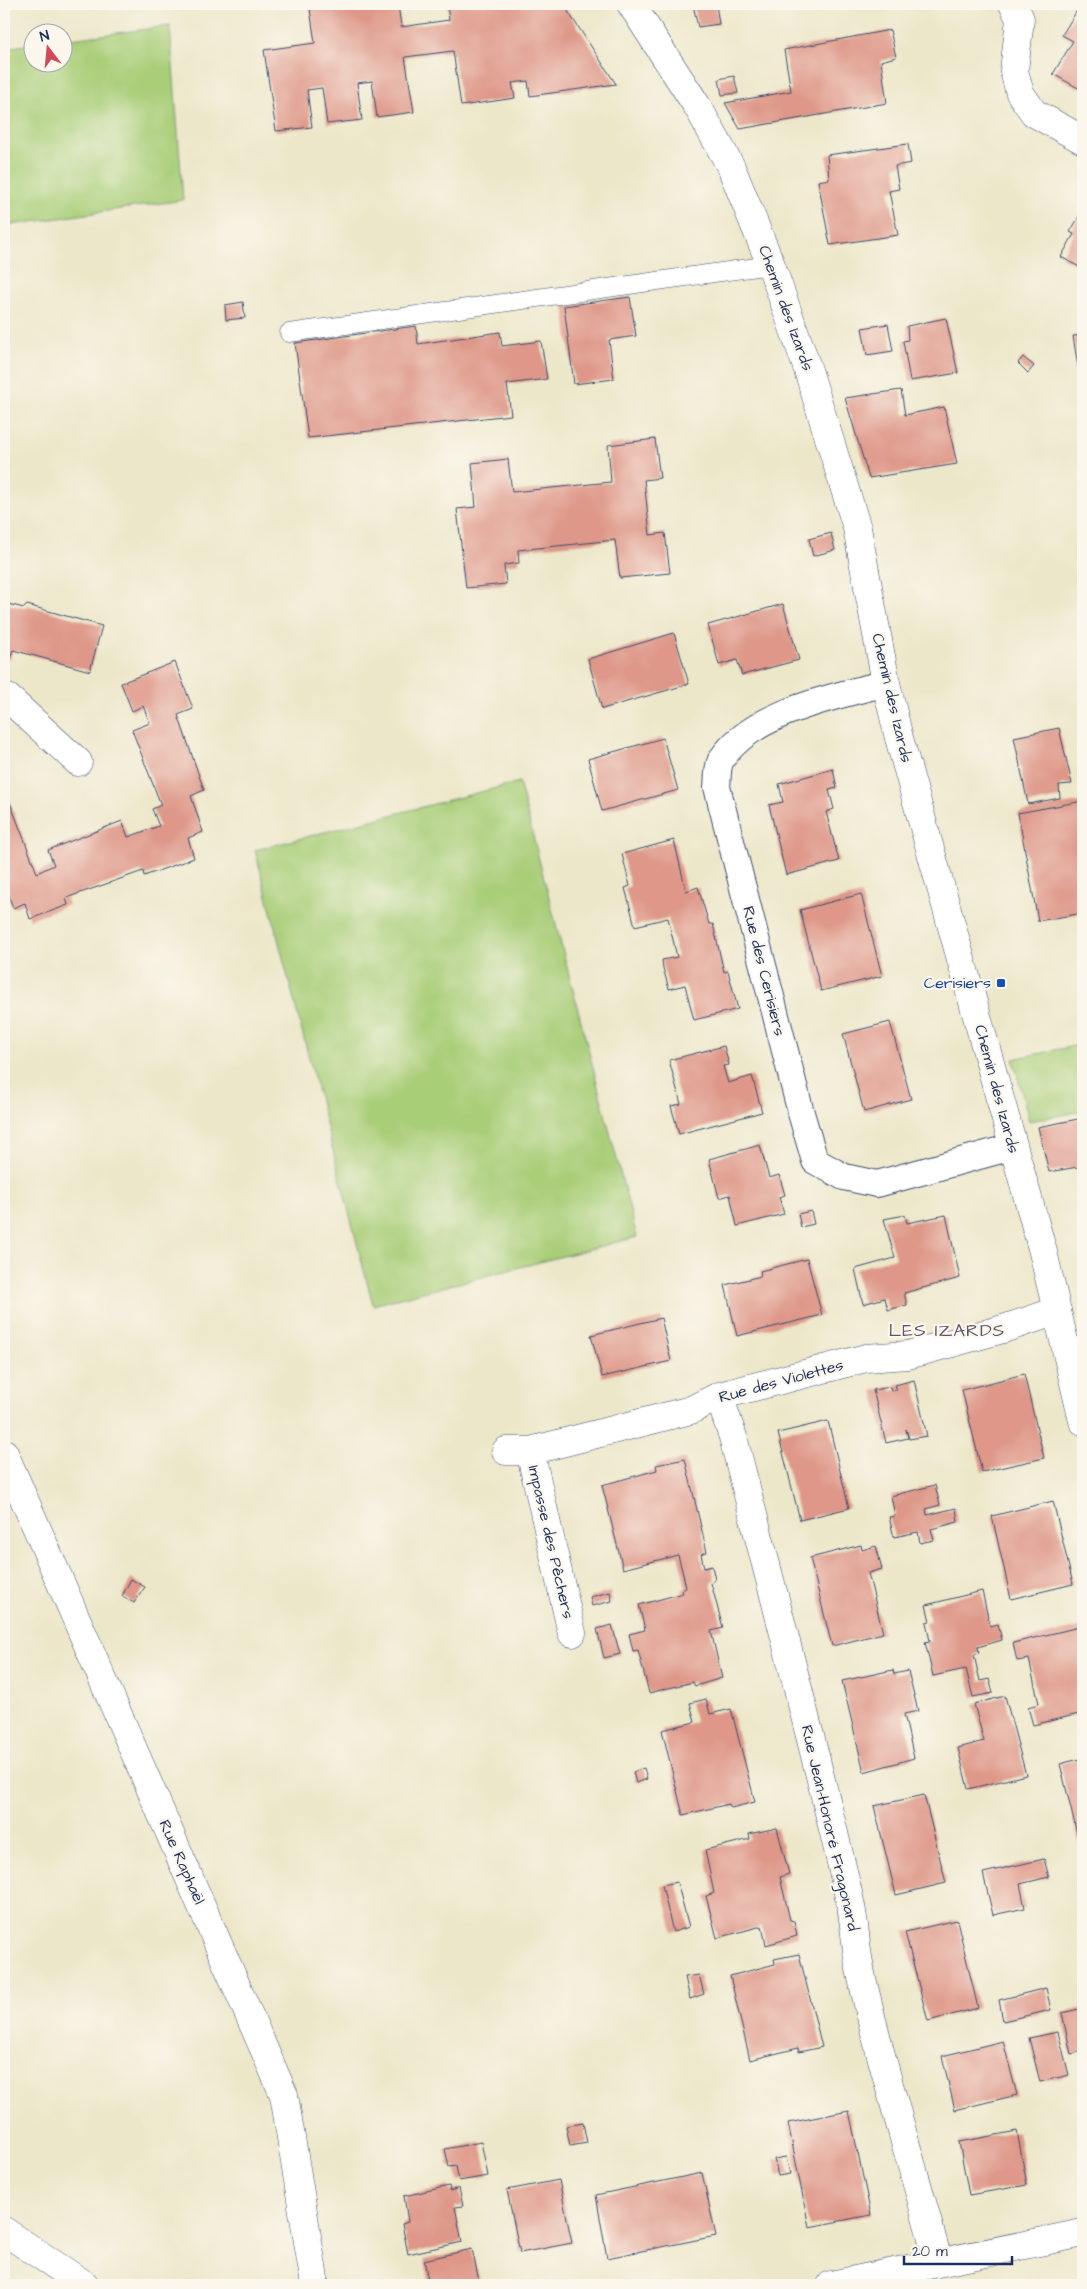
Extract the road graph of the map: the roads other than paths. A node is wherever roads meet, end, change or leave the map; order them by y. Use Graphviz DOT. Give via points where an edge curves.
graph roads {
  1 [pos="631,4"];
  2 [pos="1013,4"];
  3 [pos="1083,140"];
  4 [pos="771,265"];
  5 [pos="289,333"];
  6 [pos="886,683"];
  7 [pos="4,697"];
  8 [pos="78,762"];
  9 [pos="1012,1147"];
  10 [pos="1057,1312"];
  11 [pos="719,1396"];
  12 [pos="1083,1421"];
  13 [pos="518,1451"];
  14 [pos="4,1453"];
  15 [pos="572,1633"];
  16 [pos="4,2231"];
  17 [pos="1083,2232"];
  18 [pos="938,2262"];
  19 [pos="85,2285"];
  20 [pos="315,2285"];
  21 [pos="831,2285"];
  1 -- 4 [label="street, Chemin des Izards" via="699,109 731,167"];
  2 -- 3 [label="street" via="1020,19 1014,71 1020,93 1034,113"];
  4 -- 5 [label="lane"];
  4 -- 6 [label="street, Chemin des Izards" via="807,367 857,528"];
  6 -- 9 [label="street, Chemin des Izards"];
  6 -- 9 [label="street, Rue des Cerisiers" via="774,716 742,736 720,762 717,787 801,1114 815,1161 844,1177 877,1184"];
  7 -- 8 [label="street"];
  9 -- 10 [label="street, Chemin des Izards"];
  10 -- 11 [label="street, Rue des Violettes" via="908,1356 866,1358"];
  10 -- 12 [label="street, Chemin des Izards"];
  11 -- 13 [label="street, Rue des Violettes" via="690,1410"];
  11 -- 18 [label="street, Rue Jean-Honoré Fragonard" via="733,1438 804,1716 850,1900 860,1968"];
  13 -- 15 [label="street, Impasse des Pêchers"];
  14 -- 20 [label="street, Rue Raphaël" via="284,2095"];
  16 -- 19 [label="street"];
  17 -- 18 [label="street"];
  18 -- 21 [label="street"];
}
